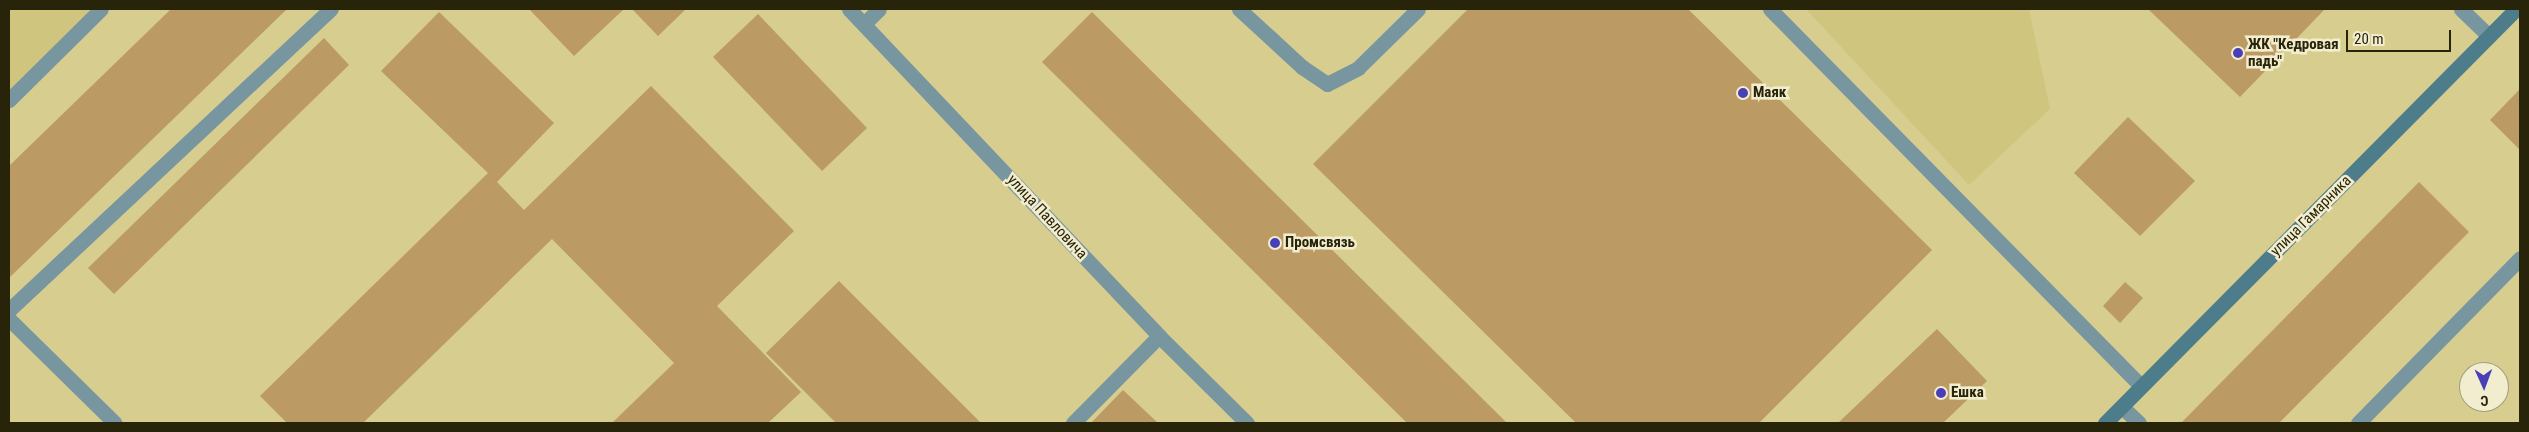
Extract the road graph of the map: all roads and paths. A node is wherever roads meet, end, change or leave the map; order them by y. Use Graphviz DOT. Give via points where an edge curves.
graph roads {
  1 [pos="101,9"];
  2 [pos="331,9"];
  3 [pos="849,9"];
  4 [pos="879,9"];
  5 [pos="1239,9"];
  6 [pos="1418,9"];
  7 [pos="1770,9"];
  8 [pos="2461,9"];
  9 [pos="2516,9"];
  10 [pos="864,24"];
  11 [pos="2490,36"];
  12 [pos="9,100"];
  13 [pos="2520,258"];
  14 [pos="9,310"];
  15 [pos="9,319"];
  16 [pos="1159,336"];
  17 [pos="2142,386"];
  18 [pos="2122,407"];
  19 [pos="115,423"];
  20 [pos="1073,423"];
  21 [pos="1248,423"];
  22 [pos="2105,423"];
  23 [pos="2139,423"];
  24 [pos="2358,423"];
  1 -- 12 [label="street"];
  2 -- 14 [label="street"];
  3 -- 10 [label="street, улица Павловича"];
  4 -- 10 [label="street"];
  5 -- 6 [label="street" via="1302,67 1328,84 1358,68"];
  7 -- 17 [label="street"];
  8 -- 11 [label="street"];
  9 -- 11 [label="street, улица Гамарника"];
  10 -- 16 [label="street, улица Павловича"];
  11 -- 17 [label="street, улица Гамарника"];
  13 -- 24 [label="street"];
  15 -- 19 [label="street"];
  16 -- 20 [label="street"];
  16 -- 21 [label="street, улица Павловича"];
  17 -- 18 [label="street, улица Гамарника"];
  18 -- 22 [label="street, улица Гамарника"];
  18 -- 23 [label="street"];
}
